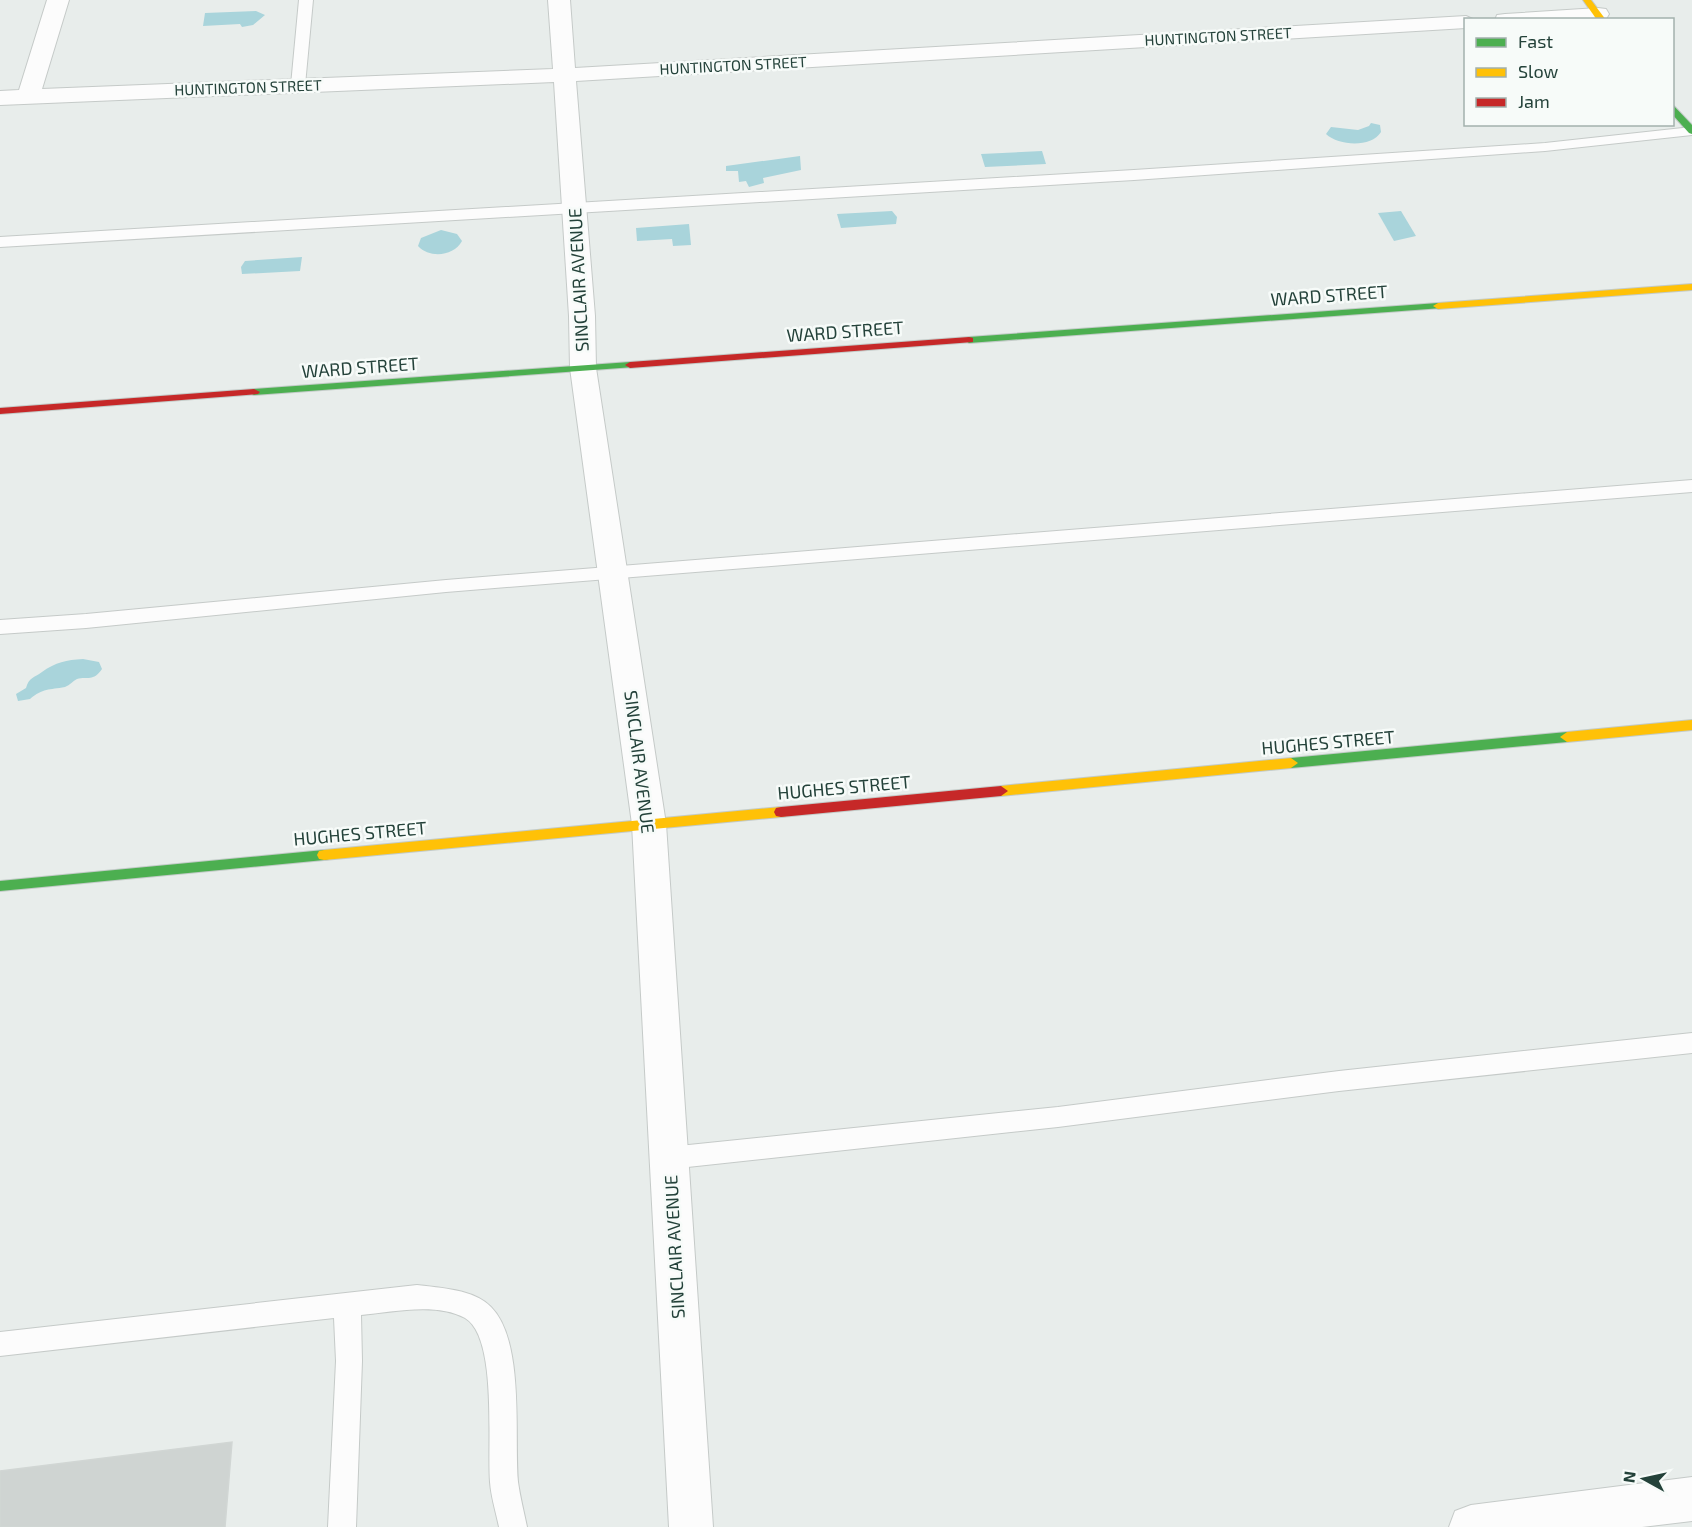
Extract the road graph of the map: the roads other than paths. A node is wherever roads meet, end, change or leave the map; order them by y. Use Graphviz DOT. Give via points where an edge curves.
graph roads {
  1 [pos="58,0"];
  2 [pos="306,0"];
  3 [pos="559,0"];
  4 [pos="1596,11"];
  5 [pos="1525,18"];
  6 [pos="1464,22"];
  7 [pos="564,75"];
  8 [pos="298,85"];
  9 [pos="29,96"];
  10 [pos="0,98"];
  11 [pos="1681,111"];
  12 [pos="1692,131"];
  13 [pos="574,208"];
  14 [pos="0,242"];
  15 [pos="1692,287"];
  16 [pos="583,368"];
  17 [pos="0,411"];
  18 [pos="1692,486"];
  19 [pos="614,574"];
  20 [pos="0,627"];
  21 [pos="1692,725"];
  22 [pos="649,824"];
  23 [pos="0,886"];
  24 [pos="1692,1043"];
  25 [pos="669,1158"];
  26 [pos="347,1307"];
  27 [pos="0,1344"];
  28 [pos="1692,1499"];
  29 [pos="342,1527"];
  30 [pos="513,1527"];
  31 [pos="691,1527"];
  32 [pos="1471,1527"];
  1 -- 9 [label="street"];
  2 -- 8 [label="lane"];
  3 -- 7 [label="street, SINCLAIR AVENUE"];
  4 -- 5 [label="street"];
  6 -- 7 [label="street, HUNTINGTON STREET"];
  7 -- 8 [label="street, HUNTINGTON STREET"];
  7 -- 13 [label="street, SINCLAIR AVENUE"];
  8 -- 9 [label="street, HUNTINGTON STREET"];
  9 -- 10 [label="street, HUNTINGTON STREET"];
  11 -- 12 [label="street"];
  12 -- 13 [label="lane" via="1545,147"];
  13 -- 14 [label="lane"];
  13 -- 16 [label="street, SINCLAIR AVENUE"];
  15 -- 16 [label="street, WARD STREET"];
  16 -- 17 [label="street, WARD STREET"];
  16 -- 19 [label="street, SINCLAIR AVENUE"];
  18 -- 19 [label="lane"];
  19 -- 20 [label="lane"];
  19 -- 22 [label="street, SINCLAIR AVENUE"];
  21 -- 22 [label="street, HUGHES STREET"];
  22 -- 23 [label="street, HUGHES STREET"];
  22 -- 25 [label="street, SINCLAIR AVENUE"];
  24 -- 25 [label="lane"];
  25 -- 31 [label="street, SINCLAIR AVENUE"];
  26 -- 27 [label="lane"];
  26 -- 29 [label="lane" via="349,1361"];
  26 -- 30 [label="lane" via="417,1298 457,1304 481,1314 492,1328 499,1361 505,1484"];
  28 -- 32 [label="street"];
}
